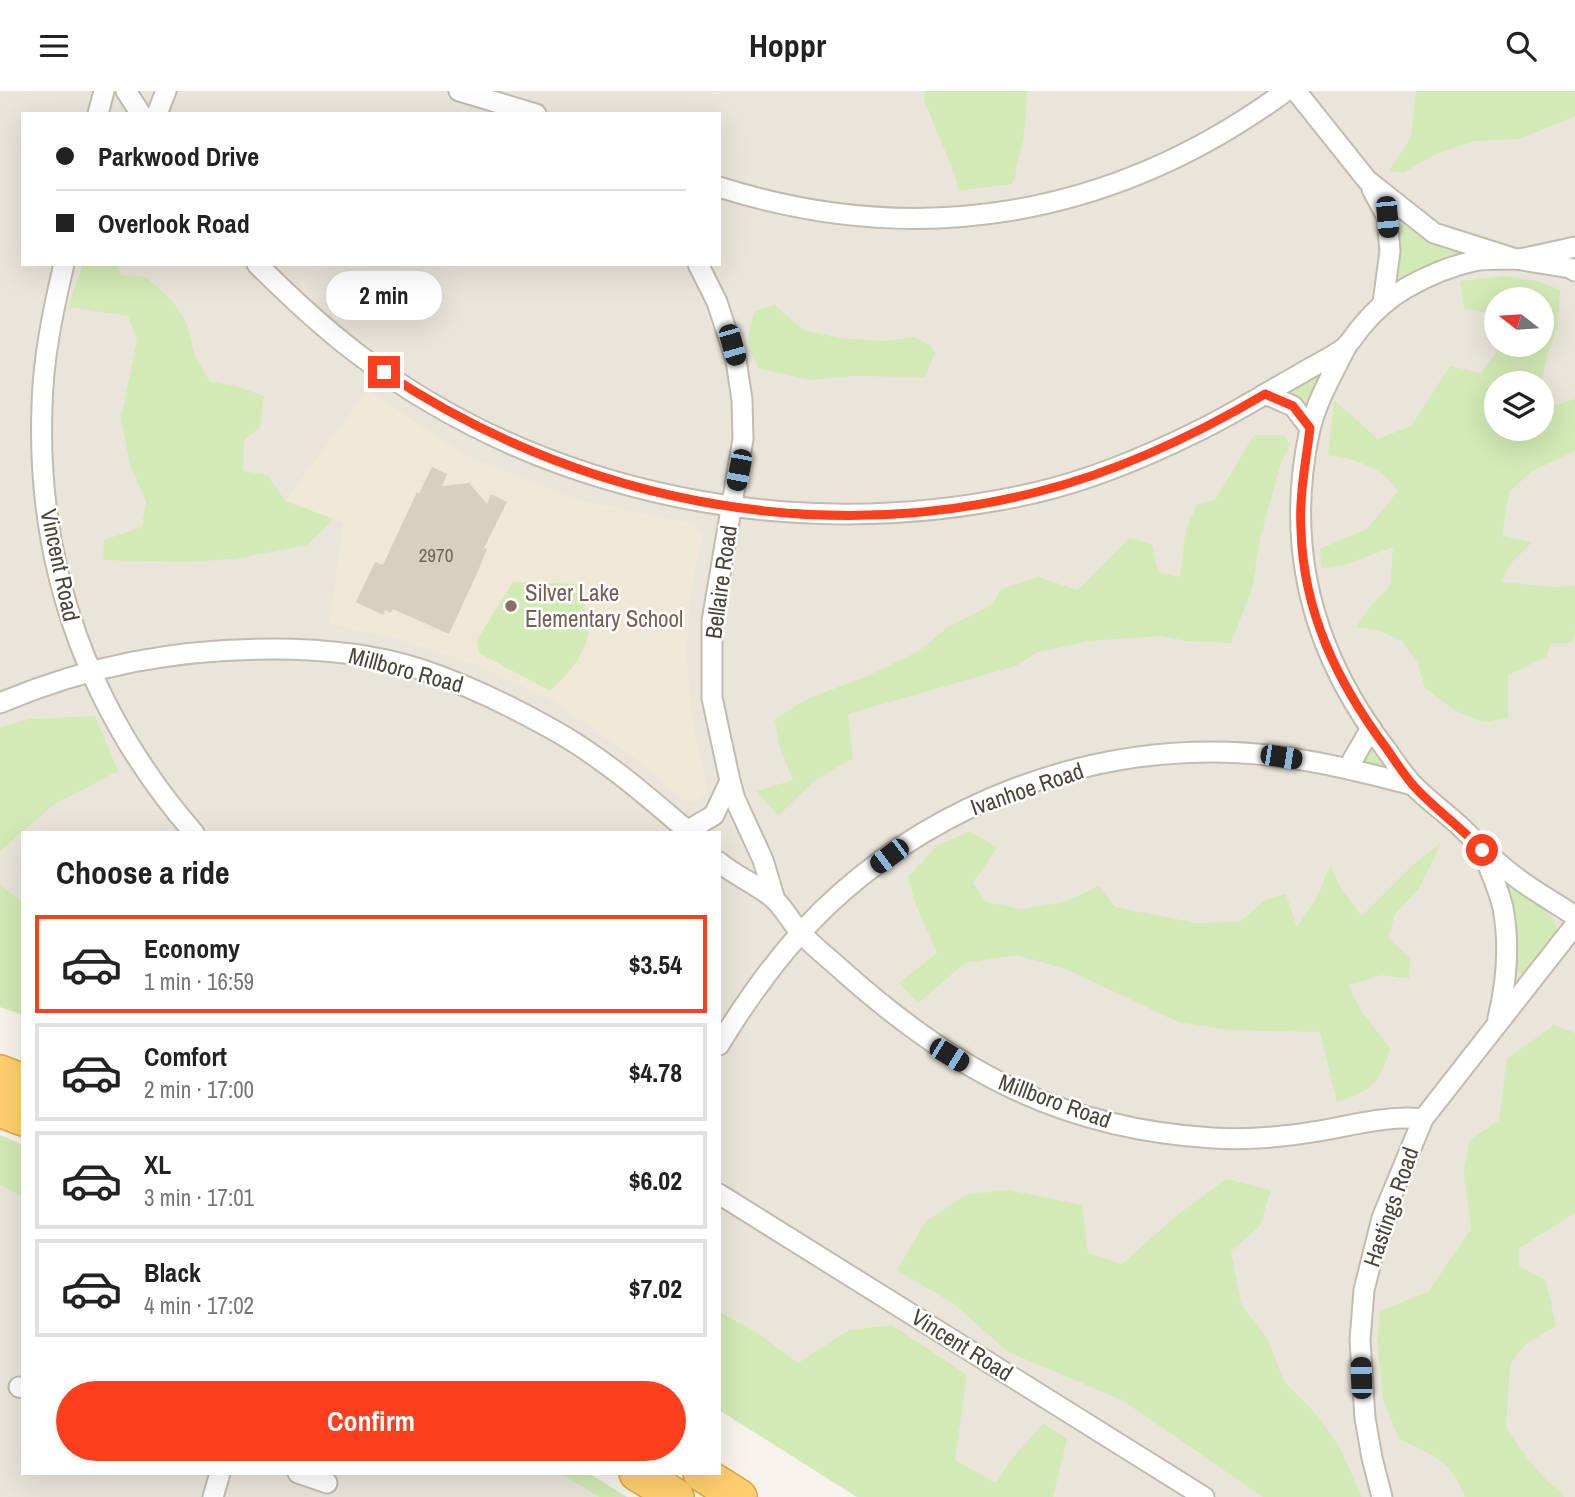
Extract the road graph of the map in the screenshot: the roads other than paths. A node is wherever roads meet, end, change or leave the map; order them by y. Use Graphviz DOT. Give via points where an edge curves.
graph roads {
  1 [pos="104,91"];
  2 [pos="126,91"];
  3 [pos="166,91"];
  4 [pos="459,91"];
  5 [pos="1286,91"];
  6 [pos="1296,91"];
  7 [pos="99,112"];
  8 [pos="140,112"];
  9 [pos="158,112"];
  10 [pos="529,112"];
  11 [pos="1367,180"];
  12 [pos="721,188"];
  13 [pos="1575,247"];
  14 [pos="1516,259"];
  15 [pos="64,266"];
  16 [pos="259,266"];
  17 [pos="699,266"];
  18 [pos="1575,271"];
  19 [pos="1383,303"];
  20 [pos="1347,346"];
  21 [pos="1265,394"];
  22 [pos="1310,428"];
  23 [pos="732,507"];
  24 [pos="90,671"];
  25 [pos="0,703"];
  26 [pos="1371,728"];
  27 [pos="1348,768"];
  28 [pos="730,781"];
  29 [pos="1413,785"];
  30 [pos="192,831"];
  31 [pos="687,831"];
  32 [pos="690,831"];
  33 [pos="1482,850"];
  34 [pos="721,864"];
  35 [pos="775,900"];
  36 [pos="1575,916"];
  37 [pos="1575,925"];
  38 [pos="801,933"];
  39 [pos="1497,1026"];
  40 [pos="721,1042"];
  41 [pos="0,1073"];
  42 [pos="21,1081"];
  43 [pos="0,1109"];
  44 [pos="21,1117"];
  45 [pos="1423,1119"];
  46 [pos="721,1195"];
  47 [pos="219,1475"];
  48 [pos="304,1475"];
  49 [pos="640,1475"];
  50 [pos="704,1475"];
  51 [pos="327,1483"];
  52 [pos="213,1497"];
  53 [pos="676,1497"];
  54 [pos="739,1497"];
  55 [pos="1205,1497"];
  56 [pos="1382,1497"];
  1 -- 7 [label="street"];
  2 -- 8 [label="street"];
  3 -- 9 [label="street"];
  4 -- 10 [label="street"];
  5 -- 12 [label="street" via="1213,140 1171,161 1094,191 1026,209 949,218 870,217 806,209"];
  6 -- 11 [label="street"];
  11 -- 14 [label="street" via="1434,233"];
  11 -- 19 [label="street" via="1387,217 1391,251"];
  13 -- 14 [label="street"];
  14 -- 18 [label="street"];
  14 -- 19 [label="street" via="1473,261 1408,287"];
  15 -- 24 [label="street, Vincent Road" via="46,357 42,459 63,593"];
  16 -- 23 [label="street" via="353,350 426,400 481,429 594,476"];
  17 -- 23 [label="street, Bellaire Road" via="720,312 738,373 743,451"];
  19 -- 20 [label="street"];
  20 -- 21 [label="street"];
  20 -- 22 [label="street"];
  21 -- 22 [label="street" via="1293,406"];
  21 -- 23 [label="street" via="1133,461 1037,492 942,509 877,514 812,515"];
  22 -- 26 [label="street" via="1300,527 1308,594 1335,668"];
  23 -- 28 [label="street, Bellaire Road" via="713,608 711,672 716,725"];
  24 -- 25 [label="street, Millboro Road"];
  24 -- 30 [label="street, Vincent Road" via="143,767"];
  24 -- 31 [label="street, Millboro Road" via="146,658 245,649 334,651 418,668 475,689 552,729 615,771"];
  26 -- 27 [label="street"];
  26 -- 29 [label="street"];
  27 -- 29 [label="street, Ivanhoe Road"];
  27 -- 38 [label="street, Ivanhoe Road" via="1281,757 1193,752 1135,758 1044,779 991,797 920,835 842,893"];
  28 -- 32 [label="street" via="714,815"];
  28 -- 35 [label="street, Bellaire Road"];
  29 -- 33 [label="street"];
  33 -- 36 [label="street"];
  33 -- 39 [label="street, Hastings Road" via="1502,906 1508,951"];
  34 -- 35 [label="street, Millboro Road"];
  35 -- 38 [label="street, Millboro Road"];
  37 -- 39 [label="street, Hastings Road"];
  38 -- 40 [label="street, Ivanhoe Road"];
  38 -- 45 [label="street, Millboro Road" via="875,1000 944,1051 998,1082 1089,1118 1173,1135 1224,1138 1315,1132 1389,1118"];
  39 -- 45 [label="street, Hastings Road"];
  41 -- 42 [label="highway"];
  43 -- 44 [label="highway"];
  45 -- 56 [label="street, Hastings Road" via="1382,1218 1363,1302 1360,1340 1365,1418"];
  46 -- 55 [label="street, Vincent Road"];
  47 -- 52 [label="street"];
  48 -- 51 [label="street"];
  49 -- 53 [label="highway"];
  50 -- 54 [label="highway"];
}
